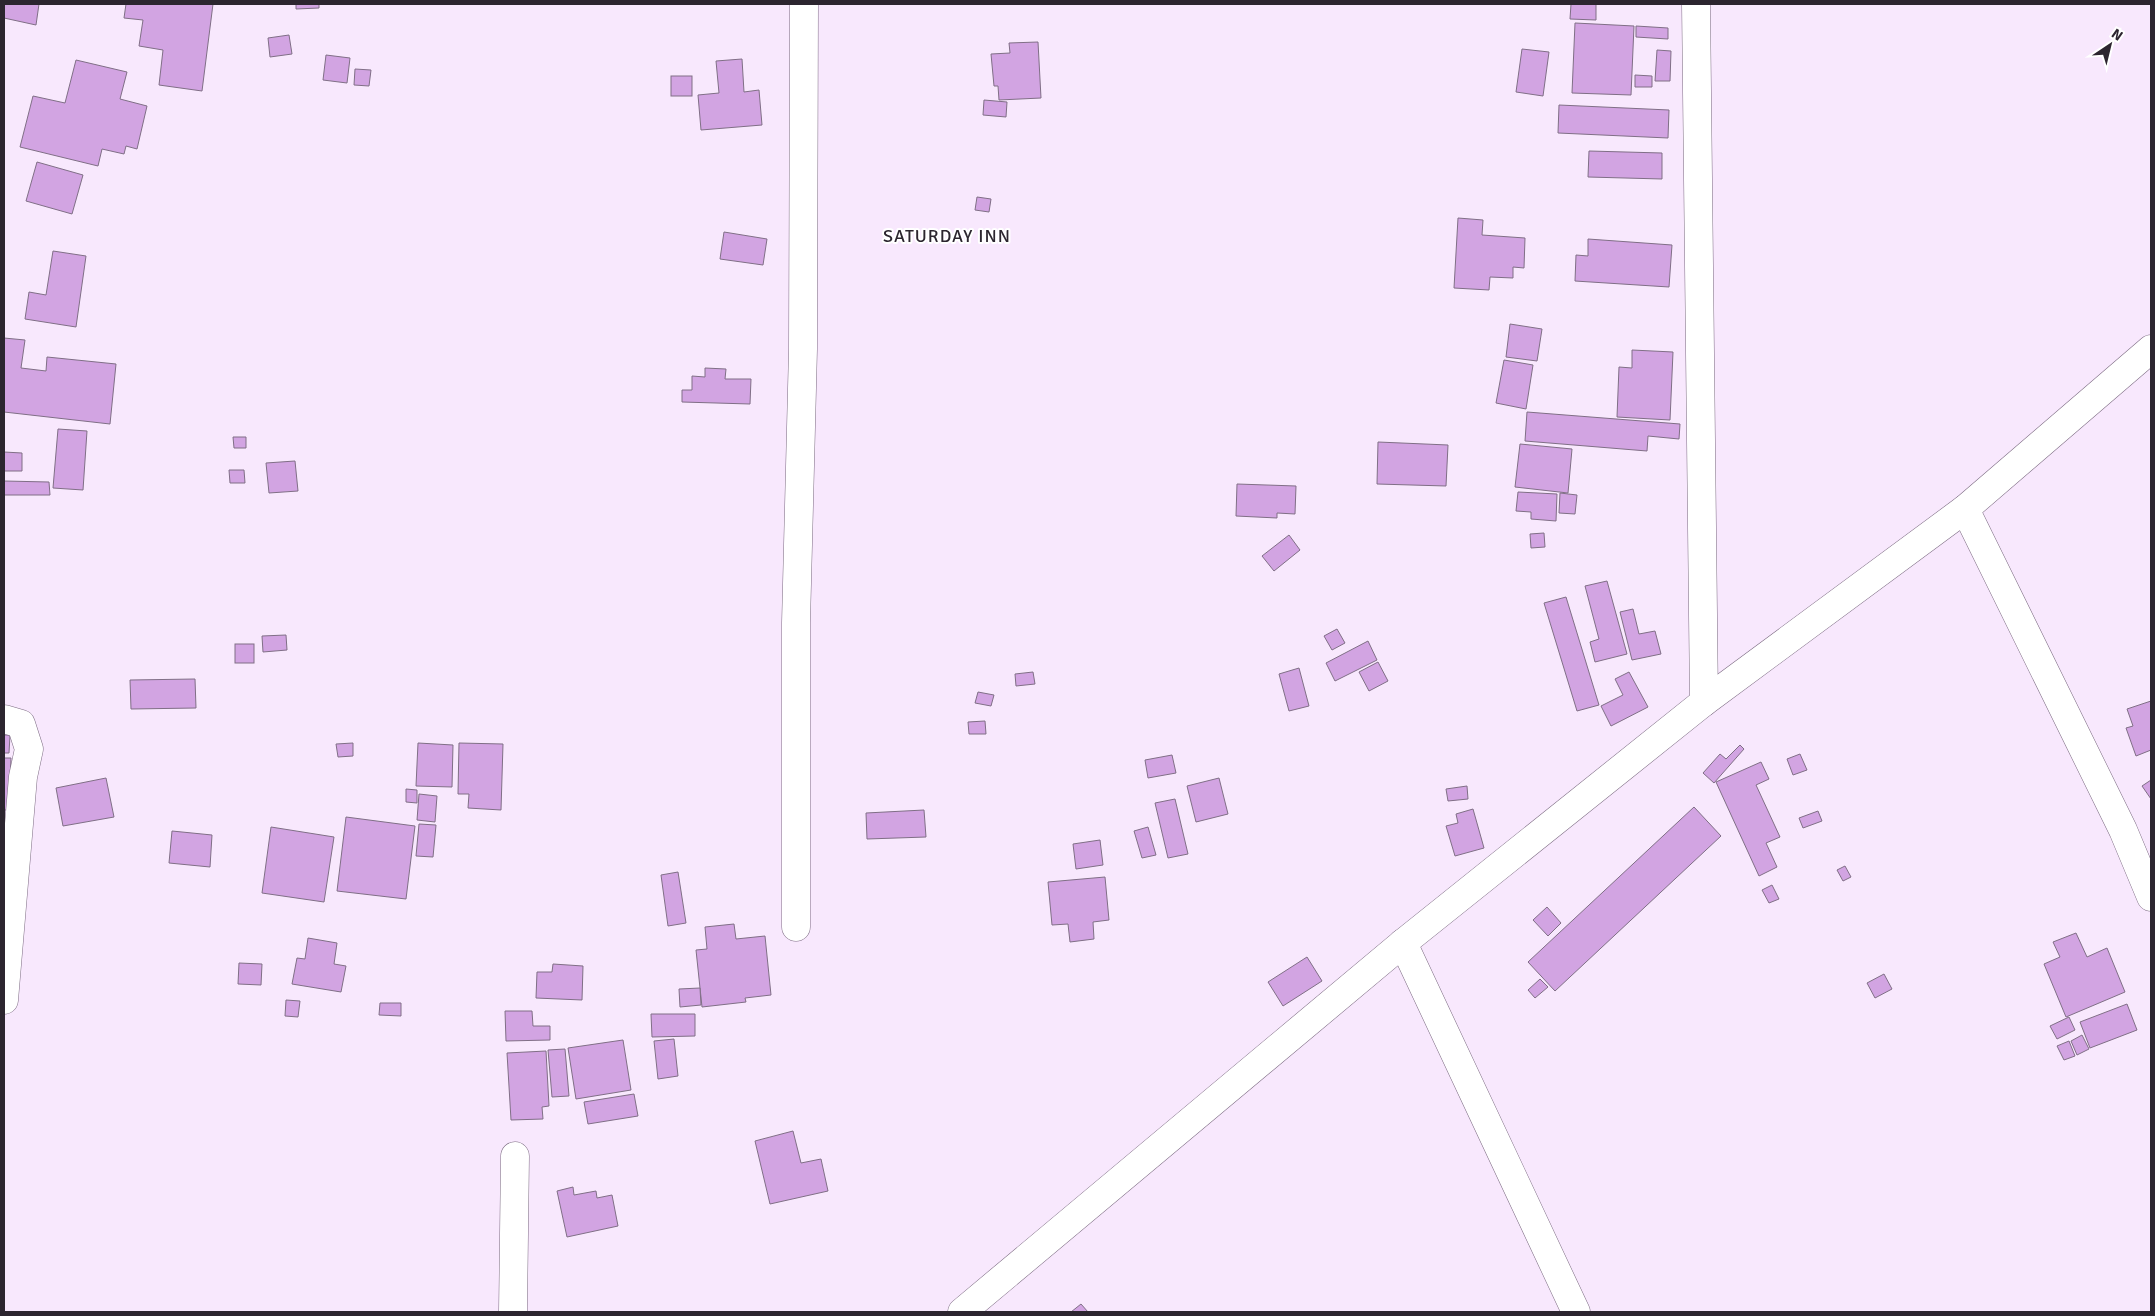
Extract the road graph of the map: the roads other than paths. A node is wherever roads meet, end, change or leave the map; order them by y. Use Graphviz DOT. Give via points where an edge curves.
graph roads {
  1 [pos="804,4"];
  2 [pos="1696,4"];
  3 [pos="2151,349"];
  4 [pos="1965,509"];
  5 [pos="1704,702"];
  6 [pos="4,718"];
  7 [pos="2151,897"];
  8 [pos="796,927"];
  9 [pos="1403,943"];
  10 [pos="4,1000"];
  11 [pos="515,1156"];
  12 [pos="513,1312"];
  13 [pos="962,1312"];
  14 [pos="1576,1312"];
  1 -- 8 [label="street" via="803,349 796,623"];
  2 -- 5 [label="street"];
  3 -- 4 [label="street"];
  4 -- 5 [label="street"];
  4 -- 7 [label="street" via="2123,830"];
  5 -- 9 [label="street"];
  6 -- 10 [label="street" via="21,724 29,749 23,778"];
  9 -- 13 [label="street"];
  9 -- 14 [label="street"];
  11 -- 12 [label="street"];
}
